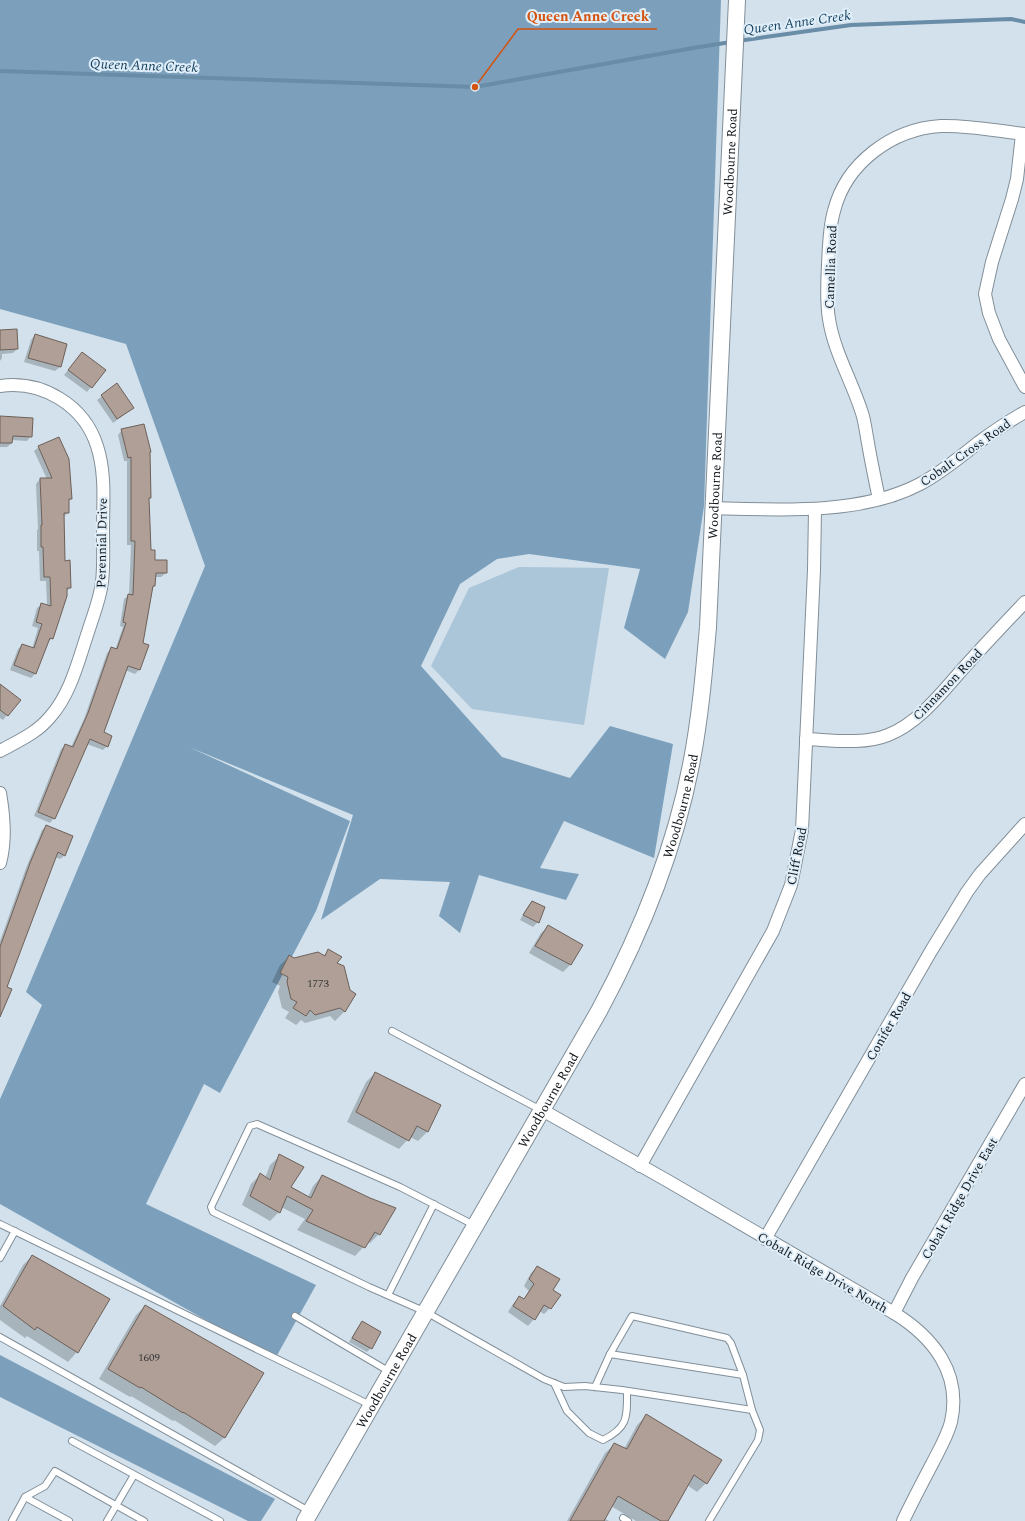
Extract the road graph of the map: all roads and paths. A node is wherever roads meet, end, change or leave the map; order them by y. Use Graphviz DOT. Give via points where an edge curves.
graph roads {
  1 [pos="737,0"];
  2 [pos="1024,134"];
  3 [pos="0,386"];
  4 [pos="1025,387"];
  5 [pos="1025,412"];
  6 [pos="879,499"];
  7 [pos="714,508"];
  8 [pos="815,509"];
  9 [pos="1025,602"];
  10 [pos="806,739"];
  11 [pos="0,750"];
  12 [pos="0,794"];
  13 [pos="1025,824"];
  14 [pos="0,863"];
  15 [pos="392,1031"];
  16 [pos="1025,1084"];
  17 [pos="542,1110"];
  18 [pos="640,1166"];
  19 [pos="434,1204"];
  20 [pos="0,1224"];
  21 [pos="476,1225"];
  22 [pos="15,1231"];
  23 [pos="765,1239"];
  24 [pos="0,1258"];
  25 [pos="388,1295"];
  26 [pos="426,1312"];
  27 [pos="894,1313"];
  28 [pos="295,1316"];
  29 [pos="0,1337"];
  30 [pos="610,1354"];
  31 [pos="390,1372"];
  32 [pos="743,1375"];
  33 [pos="554,1383"];
  34 [pos="595,1386"];
  35 [pos="627,1391"];
  36 [pos="371,1406"];
  37 [pos="752,1410"];
  38 [pos="72,1441"];
  39 [pos="134,1475"];
  40 [pos="25,1497"];
  41 [pos="116,1506"];
  42 [pos="308,1516"];
  43 [pos="12,1521"];
  44 [pos="69,1521"];
  45 [pos="107,1521"];
  46 [pos="144,1521"];
  47 [pos="220,1521"];
  48 [pos="709,1521"];
  49 [pos="903,1521"];
  1 -- 7 [label="main road, Woodbourne Road"];
  2 -- 4 [label="street" via="1017,179 985,294 999,339"];
  2 -- 6 [label="street, Camellia Road" via="941,126 907,133 880,146 854,170 834,210 829,235 829,319 832,337 862,413"];
  3 -- 11 [label="street, Perennial Drive" via="22,385 57,396 75,411 92,435 101,465 103,561 99,602 61,703 40,727 25,738"];
  5 -- 6 [label="street, Cobalt Cross Road" via="920,484"];
  6 -- 8 [label="street, Cobalt Cross Road"];
  7 -- 8 [label="street, Cobalt Cross Road"];
  7 -- 17 [label="main road, Woodbourne Road" via="705,672 698,727 680,816 645,917 622,968"];
  8 -- 10 [label="street, Cliff Road"];
  9 -- 10 [label="street, Cinnamon Road" via="926,709 908,725 874,739"];
  10 -- 18 [label="street, Cliff Road" via="802,830 791,885 783,909 747,979"];
  12 -- 14 [label="street" via="4,838"];
  13 -- 23 [label="street, Conifer Road" via="967,892"];
  15 -- 17 [label="lane"];
  16 -- 27 [label="street, Cobalt Ridge Drive East"];
  17 -- 18 [label="street, Cobalt Ridge Drive North"];
  17 -- 21 [label="main road, Woodbourne Road"];
  18 -- 23 [label="street, Cobalt Ridge Drive North"];
  19 -- 21 [label="lane"];
  19 -- 25 [label="lane"];
  19 -- 25 [label="lane" via="400,1186 257,1124 250,1126 211,1207 213,1212"];
  20 -- 22 [label="lane"];
  21 -- 26 [label="main road, Woodbourne Road"];
  22 -- 24 [label="lane"];
  22 -- 36 [label="lane"];
  23 -- 27 [label="street, Cobalt Ridge Drive North"];
  25 -- 26 [label="lane"];
  26 -- 31 [label="main road, Woodbourne Road"];
  26 -- 33 [label="lane"];
  27 -- 49 [label="street, Cobalt Ridge Drive North" via="921,1332 940,1355 948,1374 953,1405 951,1422 945,1438"];
  28 -- 31 [label="lane"];
  29 -- 42 [label="lane"];
  30 -- 32 [label="lane"];
  30 -- 32 [label="lane" via="632,1316 727,1338"];
  30 -- 34 [label="lane"];
  31 -- 36 [label="main road, Woodbourne Road"];
  32 -- 37 [label="lane"];
  33 -- 34 [label="lane" via="564,1387"];
  33 -- 35 [label="lane" via="567,1411 589,1433 603,1440 616,1434 627,1417"];
  34 -- 35 [label="lane"];
  35 -- 37 [label="lane"];
  36 -- 42 [label="main road, Woodbourne Road"];
  37 -- 48 [label="lane" via="760,1430 758,1440"];
  38 -- 39 [label="lane"];
  39 -- 41 [label="lane"];
  39 -- 47 [label="lane"];
  40 -- 41 [label="lane" via="45,1486 55,1471"];
  40 -- 43 [label="lane"];
  40 -- 44 [label="lane"];
  41 -- 45 [label="lane"];
  41 -- 46 [label="lane"];
}
